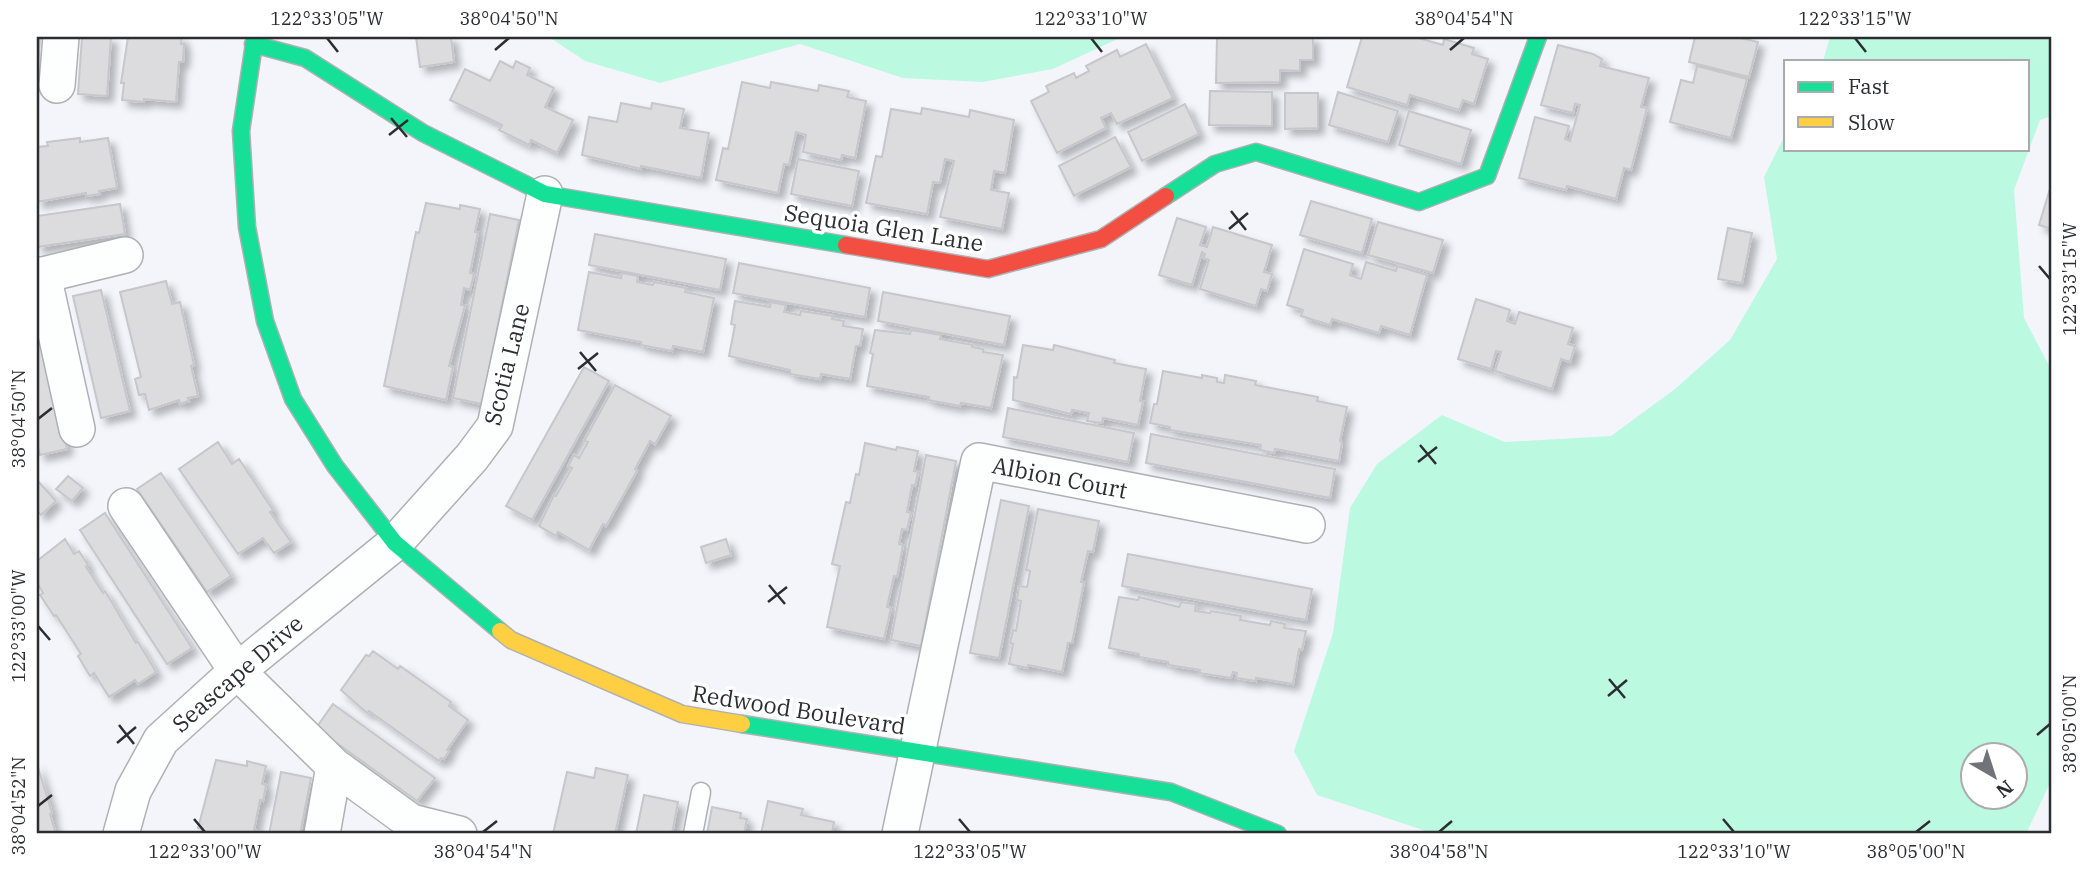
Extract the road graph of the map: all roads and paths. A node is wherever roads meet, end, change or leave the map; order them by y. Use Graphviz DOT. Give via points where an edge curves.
graph roads {
  1 [pos="61,37"];
  2 [pos="1538,37"];
  3 [pos="254,41"];
  4 [pos="57,85"];
  5 [pos="545,194"];
  6 [pos="125,255"];
  7 [pos="40,275"];
  8 [pos="78,429"];
  9 [pos="126,506"];
  10 [pos="1307,525"];
  11 [pos="395,543"];
  12 [pos="237,671"];
  13 [pos="918,751"];
  14 [pos="334,766"];
  15 [pos="701,792"];
  16 [pos="121,834"];
  17 [pos="322,834"];
  18 [pos="460,834"];
  19 [pos="693,834"];
  20 [pos="900,834"];
  21 [pos="1278,834"];
  1 -- 4 [label="street"];
  2 -- 5 [label="street, Sequoia Glen Lane" via="1487,176 1419,202 1256,152 1215,164 1101,239 988,269"];
  3 -- 5 [label="street, Sequoia Glen Lane" via="305,58 423,133"];
  3 -- 11 [label="street, Redwood Boulevard" via="241,131 247,227 265,321 293,398 335,466"];
  5 -- 11 [label="street, Scotia Lane" via="495,426"];
  6 -- 7 [label="street"];
  7 -- 8 [label="street"];
  9 -- 12 [label="street"];
  10 -- 13 [label="street, Albion Court" via="979,461"];
  11 -- 12 [label="street, Seascape Drive"];
  11 -- 13 [label="street, Redwood Boulevard" via="512,639 682,714"];
  12 -- 14 [label="street"];
  12 -- 16 [label="street, Seascape Drive" via="161,740 133,791"];
  13 -- 20 [label="street"];
  13 -- 21 [label="street, Redwood Boulevard" via="1171,792"];
  14 -- 17 [label="street"];
  14 -- 18 [label="street" via="411,822"];
  15 -- 19 [label="lane"];
}
